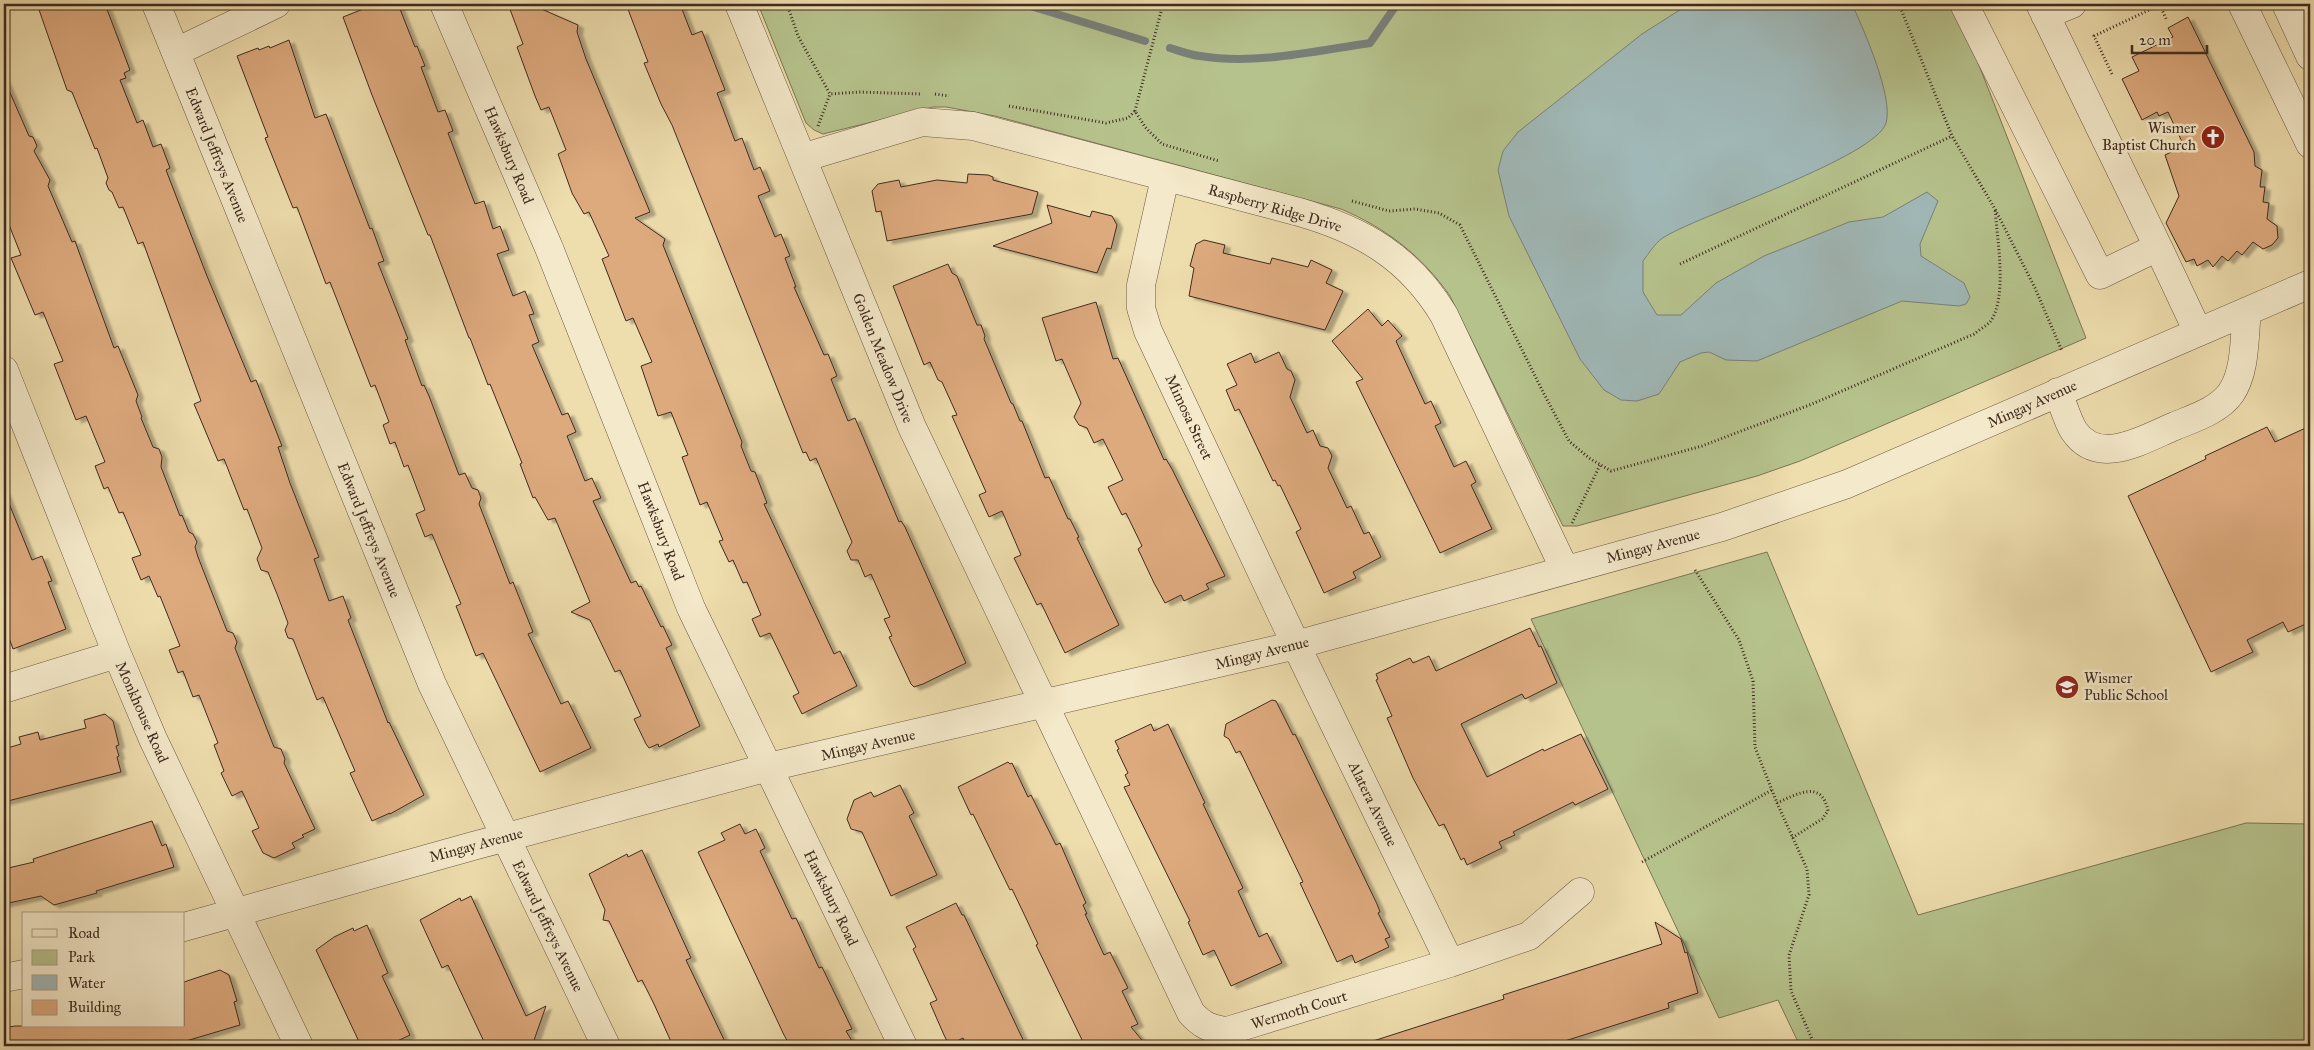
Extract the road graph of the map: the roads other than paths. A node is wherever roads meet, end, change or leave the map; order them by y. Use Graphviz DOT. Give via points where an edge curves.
graph roads {
  1 [pos="156,4"];
  2 [pos="276,4"];
  3 [pos="444,4"];
  4 [pos="739,4"];
  5 [pos="1964,4"];
  6 [pos="2072,4"];
  7 [pos="2242,4"];
  8 [pos="2286,4"];
  9 [pos="2042,9"];
  10 [pos="176,52"];
  11 [pos="2310,56"];
  12 [pos="2310,144"];
  13 [pos="802,158"];
  14 [pos="1165,178"];
  15 [pos="2158,247"];
  16 [pos="2310,284"];
  17 [pos="2246,312"];
  18 [pos="2198,332"];
  19 [pos="4,370"];
  20 [pos="2058,392"];
  21 [pos="1564,570"];
  22 [pos="1296,645"];
  23 [pos="117,654"];
  24 [pos="4,689"];
  25 [pos="1043,704"];
  26 [pos="768,767"];
  27 [pos="506,837"];
  28 [pos="1580,892"];
  29 [pos="234,912"];
  30 [pos="185,927"];
  31 [pos="1450,963"];
  32 [pos="22,974"];
  33 [pos="4,978"];
  34 [pos="299,1046"];
  35 [pos="606,1046"];
  36 [pos="903,1046"];
  1 -- 10 [label="street, Edward Jeffreys Avenue"];
  2 -- 10 [label="street"];
  3 -- 26 [label="street, Hawksbury Road" via="549,248 691,608"];
  4 -- 13 [label="street, Golden Meadow Drive"];
  5 -- 15 [label="street" via="2100,275"];
  6 -- 9 [label="street"];
  7 -- 12 [label="street"];
  8 -- 11 [label="street"];
  9 -- 15 [label="street"];
  10 -- 27 [label="street, Edward Jeffreys Avenue" via="406,623"];
  13 -- 14 [label="street, Raspberry Ridge Drive" via="922,122 973,126"];
  13 -- 25 [label="street, Golden Meadow Drive" via="912,427"];
  14 -- 21 [label="street, Raspberry Ridge Drive" via="1330,221 1377,244 1400,261 1444,315"];
  14 -- 22 [label="street, Mimosa Street" via="1144,268 1141,308 1148,331"];
  15 -- 18 [label="street"];
  16 -- 17 [label="street, Mingay Avenue"];
  17 -- 18 [label="street, Mingay Avenue"];
  17 -- 20 [label="street" via="2241,370 2236,385 2221,403 2125,447 2104,449 2088,442 2073,429"];
  18 -- 20 [label="street, Mingay Avenue"];
  19 -- 23 [label="street, Monkhouse Road"];
  20 -- 21 [label="street, Mingay Avenue" via="1794,504"];
  21 -- 22 [label="street, Mingay Avenue"];
  22 -- 25 [label="street, Mingay Avenue"];
  22 -- 31 [label="street, Alatera Avenue"];
  23 -- 24 [label="street"];
  23 -- 29 [label="street, Monkhouse Road"];
  25 -- 26 [label="street, Mingay Avenue"];
  25 -- 31 [label="street, Wermoth Court" via="1181,996 1202,1025 1213,1030 1242,1028"];
  26 -- 27 [label="street, Mingay Avenue"];
  26 -- 36 [label="street, Hawksbury Road"];
  27 -- 29 [label="street, Mingay Avenue"];
  27 -- 35 [label="street, Edward Jeffreys Avenue"];
  28 -- 31 [label="street, Wermoth Court" via="1529,936"];
  29 -- 30 [label="street, Mingay Avenue"];
  29 -- 34 [label="street, Monkhouse Road"];
  32 -- 33 [label="street"];
}
